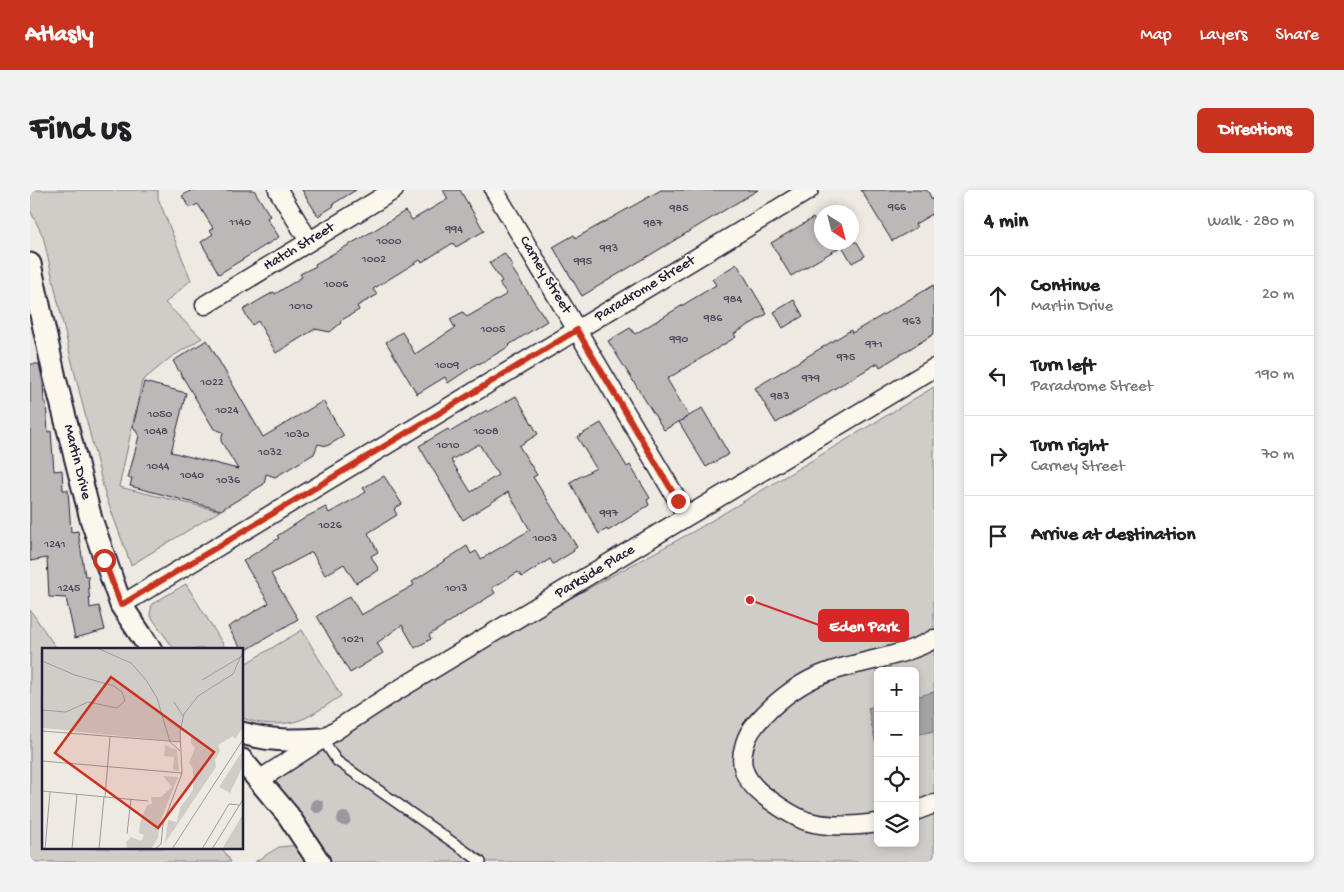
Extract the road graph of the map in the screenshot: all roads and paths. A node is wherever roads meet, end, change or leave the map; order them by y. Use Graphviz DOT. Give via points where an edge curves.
graph roads {
  1 [pos="278,190"];
  2 [pos="394,190"];
  3 [pos="494,190"];
  4 [pos="809,190"];
  5 [pos="309,241"];
  6 [pos="30,264"];
  7 [pos="204,304"];
  8 [pos="577,330"];
  9 [pos="934,368"];
  10 [pos="687,516"];
  11 [pos="121,605"];
  12 [pos="934,639"];
  13 [pos="150,648"];
  14 [pos="244,733"];
  15 [pos="322,739"];
  16 [pos="244,762"];
  17 [pos="258,780"];
  18 [pos="934,804"];
  19 [pos="919,810"];
  20 [pos="874,824"];
  21 [pos="319,862"];
  22 [pos="481,862"];
  1 -- 5 [label="street"];
  2 -- 5 [label="street, Hatch Street"];
  3 -- 8 [label="street, Carney Street"];
  4 -- 8 [label="street, Paradrome Street"];
  5 -- 7 [label="street, Hatch Street"];
  6 -- 11 [label="street, Martin Drive" via="89,510"];
  8 -- 10 [label="street, Carney Street"];
  8 -- 11 [label="street, Paradrome Street"];
  9 -- 10 [label="street, Parkside Place"];
  10 -- 15 [label="street, Parkside Place"];
  11 -- 13 [label="street, Martin Drive"];
  12 -- 20 [label="street" via="825,673 796,688 770,708 751,729 742,751 744,774 751,784 787,812 807,821 831,825"];
  14 -- 15 [label="street" via="291,741"];
  15 -- 17 [label="street, Parkside Place"];
  15 -- 22 [label="lane" via="337,761"];
  16 -- 17 [label="street"];
  17 -- 21 [label="street" via="288,815"];
  18 -- 19 [label="street"];
}
